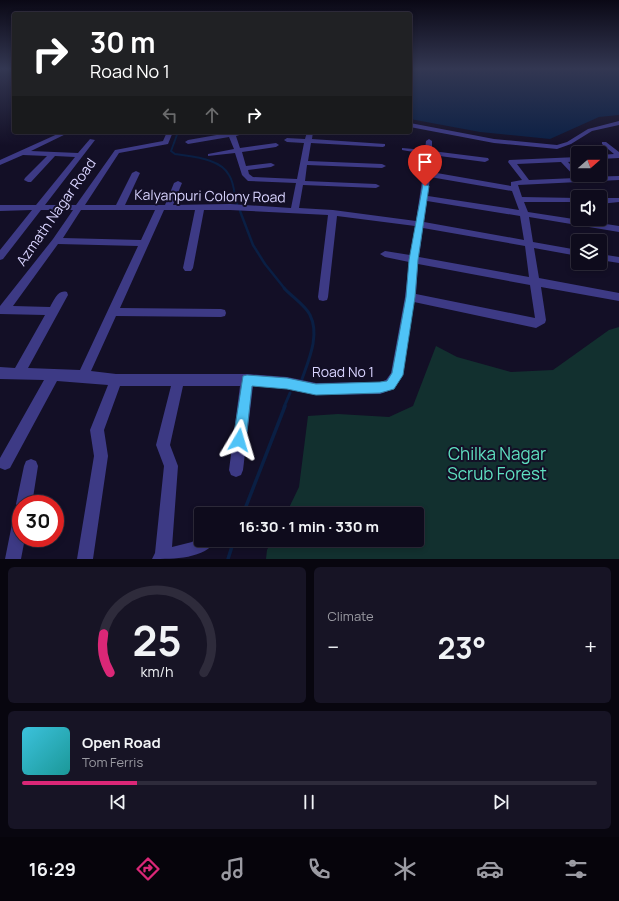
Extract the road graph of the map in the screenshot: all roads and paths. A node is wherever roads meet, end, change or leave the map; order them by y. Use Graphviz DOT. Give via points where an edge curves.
graph roads {
  1 [pos="619,123"];
  2 [pos="412,125"];
  3 [pos="63,134"];
  4 [pos="169,134"];
  5 [pos="226,134"];
  6 [pos="231,134"];
  7 [pos="310,134"];
  8 [pos="92,140"];
  9 [pos="287,140"];
  10 [pos="308,141"];
  11 [pos="429,141"];
  12 [pos="188,142"];
  13 [pos="604,143"];
  14 [pos="276,145"];
  15 [pos="383,145"];
  16 [pos="404,149"];
  17 [pos="237,151"];
  18 [pos="21,153"];
  19 [pos="430,153"];
  20 [pos="53,154"];
  21 [pos="80,155"];
  22 [pos="210,155"];
  23 [pos="619,156"];
  24 [pos="607,157"];
  25 [pos="571,159"];
  26 [pos="484,160"];
  27 [pos="563,160"];
  28 [pos="0,163"];
  29 [pos="304,163"];
  30 [pos="271,165"];
  31 [pos="382,166"];
  32 [pos="244,168"];
  33 [pos="571,168"];
  34 [pos="136,173"];
  35 [pos="427,174"];
  36 [pos="607,178"];
  37 [pos="619,178"];
  38 [pos="28,180"];
  39 [pos="571,180"];
  40 [pos="301,182"];
  41 [pos="528,182"];
  42 [pos="178,183"];
  43 [pos="376,186"];
  44 [pos="514,189"];
  45 [pos="423,198"];
  46 [pos="518,199"];
  47 [pos="571,200"];
  48 [pos="607,200"];
  49 [pos="619,200"];
  50 [pos="164,207"];
  51 [pos="200,207"];
  52 [pos="39,208"];
  53 [pos="77,208"];
  54 [pos="119,208"];
  55 [pos="1,209"];
  56 [pos="294,211"];
  57 [pos="333,213"];
  58 [pos="524,213"];
  59 [pos="419,224"];
  60 [pos="619,229"];
  61 [pos="56,241"];
  62 [pos="144,243"];
  63 [pos="529,245"];
  64 [pos="571,252"];
  65 [pos="385,254"];
  66 [pos="0,257"];
  67 [pos="607,258"];
  68 [pos="414,260"];
  69 [pos="619,260"];
  70 [pos="188,268"];
  71 [pos="535,281"];
  72 [pos="63,295"];
  73 [pos="324,297"];
  74 [pos="410,297"];
  75 [pos="619,297"];
  76 [pos="2,310"];
  77 [pos="53,311"];
  78 [pos="112,312"];
  79 [pos="221,312"];
  80 [pos="0,373"];
  81 [pos="20,373"];
  82 [pos="53,376"];
  83 [pos="82,376"];
  84 [pos="116,380"];
  85 [pos="247,380"];
  86 [pos="178,381"];
  87 [pos="5,463"];
  88 [pos="32,466"];
  89 [pos="236,470"];
  90 [pos="26,495"];
  91 [pos="15,547"];
  92 [pos="197,547"];
  93 [pos="161,558"];
  94 [pos="13,559"];
  95 [pos="85,559"];
  1 -- 2 [label="street" via="590,130 569,143 557,146 494,141"];
  3 -- 18 [label="street"];
  4 -- 53 [label="street, Azmath Nagar Road" via="166,143 117,151"];
  5 -- 12 [label="street"];
  6 -- 17 [label="street"];
  7 -- 10 [label="street"];
  8 -- 21 [label="street"];
  9 -- 10 [label="street"];
  10 -- 15 [label="street"];
  10 -- 29 [label="street"];
  11 -- 19 [label="street, Road No 1"];
  13 -- 23 [label="street"];
  14 -- 17 [label="street"];
  16 -- 19 [label="street"];
  17 -- 22 [label="street"];
  17 -- 32 [label="street"];
  18 -- 20 [label="street"];
  18 -- 28 [label="street"];
  19 -- 26 [label="street"];
  19 -- 35 [label="street, Road No 1"];
  20 -- 21 [label="street"];
  20 -- 38 [label="street"];
  21 -- 52 [label="street"];
  23 -- 24 [label="street"];
  25 -- 27 [label="street"];
  27 -- 33 [label="street"];
  27 -- 41 [label="street" via="512,162"];
  29 -- 31 [label="street"];
  29 -- 40 [label="street"];
  30 -- 32 [label="street"];
  32 -- 40 [label="street" via="246,175 251,178"];
  34 -- 54 [label="street"];
  35 -- 44 [label="street"];
  35 -- 45 [label="street, Road No 1"];
  36 -- 37 [label="street"];
  39 -- 41 [label="street"];
  40 -- 43 [label="street"];
  40 -- 56 [label="street"];
  41 -- 44 [label="street" via="514,184"];
  42 -- 50 [label="street"];
  44 -- 46 [label="street"];
  45 -- 58 [label="street"];
  45 -- 59 [label="street, Road No 1"];
  46 -- 47 [label="street"];
  46 -- 58 [label="street"];
  48 -- 49 [label="street"];
  50 -- 51 [label="street, Kalyanpuri Colony Road"];
  50 -- 54 [label="street, Kalyanpuri Colony Road"];
  50 -- 62 [label="street"];
  51 -- 56 [label="street, Kalyanpuri Colony Road"];
  51 -- 70 [label="street"];
  52 -- 53 [label="street, Kalyanpuri Colony Road"];
  52 -- 55 [label="street, Kalyanpuri Colony Road"];
  52 -- 66 [label="street"];
  53 -- 54 [label="street, Kalyanpuri Colony Road"];
  53 -- 61 [label="street, Azmath Nagar Road"];
  56 -- 57 [label="street, Kalyanpuri Colony Road"];
  57 -- 59 [label="street, Kalyanpuri Colony Road"];
  57 -- 73 [label="street"];
  58 -- 60 [label="street"];
  58 -- 63 [label="street"];
  59 -- 63 [label="street, Kalyanpuri Colony Road"];
  59 -- 68 [label="street, Road No 1"];
  61 -- 62 [label="street"];
  61 -- 76 [label="street, Azmath Nagar Road"];
  62 -- 78 [label="street"];
  63 -- 64 [label="street, Kalyanpuri Colony Road"];
  63 -- 71 [label="street"];
  65 -- 68 [label="street"];
  67 -- 69 [label="street"];
  68 -- 71 [label="street"];
  68 -- 74 [label="street, Road No 1"];
  71 -- 74 [label="street" via="541,320 536,323"];
  71 -- 75 [label="street"];
  72 -- 77 [label="street"];
  74 -- 85 [label="street, Road No 1" via="398,375 390,385 380,388 316,389 287,383"];
  76 -- 77 [label="street"];
  77 -- 81 [label="street"];
  78 -- 79 [label="street"];
  78 -- 83 [label="street"];
  80 -- 81 [label="street, Road No 1"];
  81 -- 82 [label="street, Road No 1"];
  82 -- 83 [label="street, Road No 1"];
  82 -- 87 [label="street"];
  83 -- 84 [label="street, Road No 1"];
  84 -- 86 [label="street, Road No 1"];
  84 -- 95 [label="street" via="97,430 101,456"];
  85 -- 86 [label="street, Road No 1"];
  85 -- 89 [label="street"];
  86 -- 93 [label="street" via="164,445 171,466"];
  88 -- 90 [label="street"];
  91 -- 94 [label="street"];
  92 -- 93 [label="street"];
}
